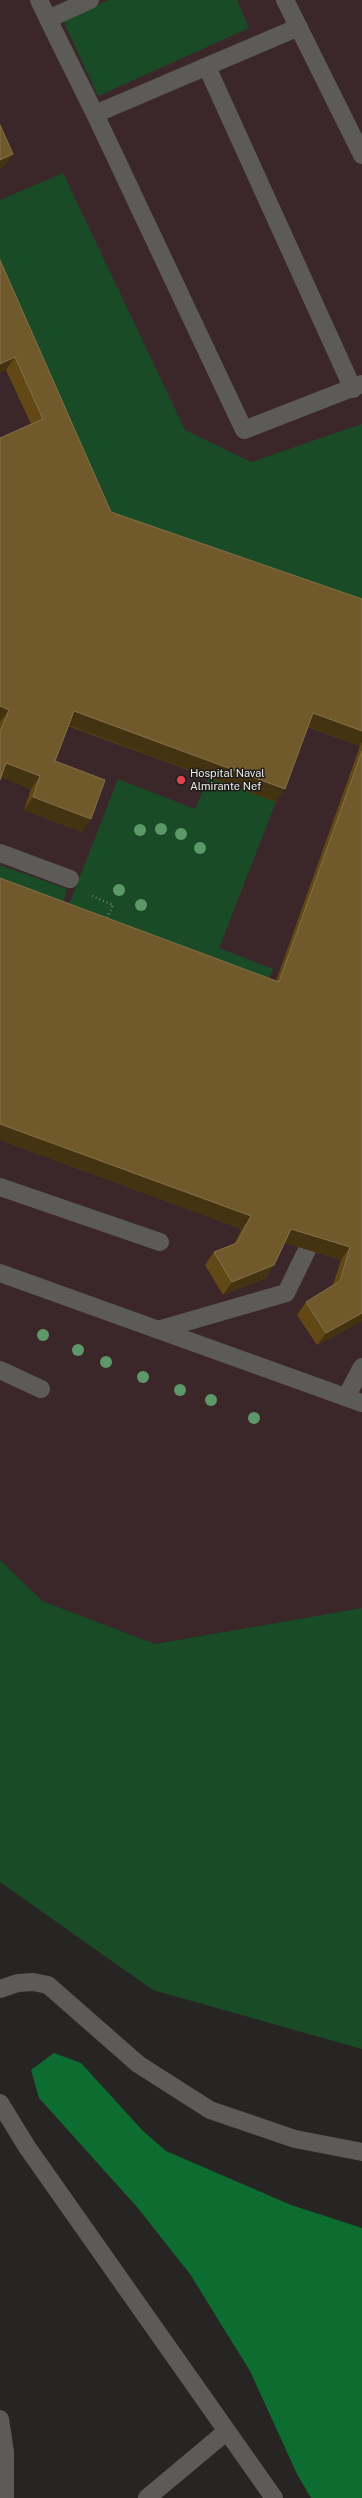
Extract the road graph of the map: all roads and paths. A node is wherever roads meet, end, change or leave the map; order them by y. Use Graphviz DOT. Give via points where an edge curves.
graph roads {
  1 [pos="38,0"];
  2 [pos="90,0"];
  3 [pos="285,0"];
  4 [pos="48,19"];
  5 [pos="299,27"];
  6 [pos="207,67"];
  7 [pos="95,114"];
  8 [pos="362,155"];
  9 [pos="358,386"];
  10 [pos="0,853"];
  11 [pos="70,879"];
  12 [pos="94,888"];
  13 [pos="104,925"];
  14 [pos="0,1187"];
  15 [pos="160,1242"];
  16 [pos="307,1250"];
  17 [pos="0,1273"];
  18 [pos="158,1330"];
  19 [pos="362,1367"];
  20 [pos="0,1370"];
  21 [pos="41,1389"];
  22 [pos="354,1400"];
  23 [pos="0,1989"];
  24 [pos="0,2103"];
  25 [pos="362,2152"];
  26 [pos="0,2419"];
  27 [pos="227,2431"];
  28 [pos="5,2498"];
  29 [pos="147,2498"];
  30 [pos="274,2498"];
  1 -- 4 [label="lane"];
  2 -- 4 [label="lane"];
  3 -- 5 [label="lane"];
  4 -- 7 [label="lane"];
  5 -- 6 [label="lane"];
  5 -- 8 [label="lane"];
  6 -- 7 [label="lane"];
  6 -- 9 [label="lane"];
  7 -- 9 [label="lane" via="244,430"];
  10 -- 11 [label="lane"];
  12 -- 13 [label="path" via="91,896 113,905"];
  14 -- 15 [label="lane"];
  16 -- 18 [label="lane" via="286,1292"];
  17 -- 18 [label="lane"];
  18 -- 22 [label="lane"];
  19 -- 22 [label="lane"];
  20 -- 21 [label="lane"];
  23 -- 25 [label="lane" via="18,1983 48,1985 138,2064 210,2110 295,2139"];
  24 -- 27 [label="lane" via="27,2148"];
  26 -- 28 [label="lane" via="5,2452"];
  27 -- 29 [label="lane"];
  27 -- 30 [label="lane"];
}
